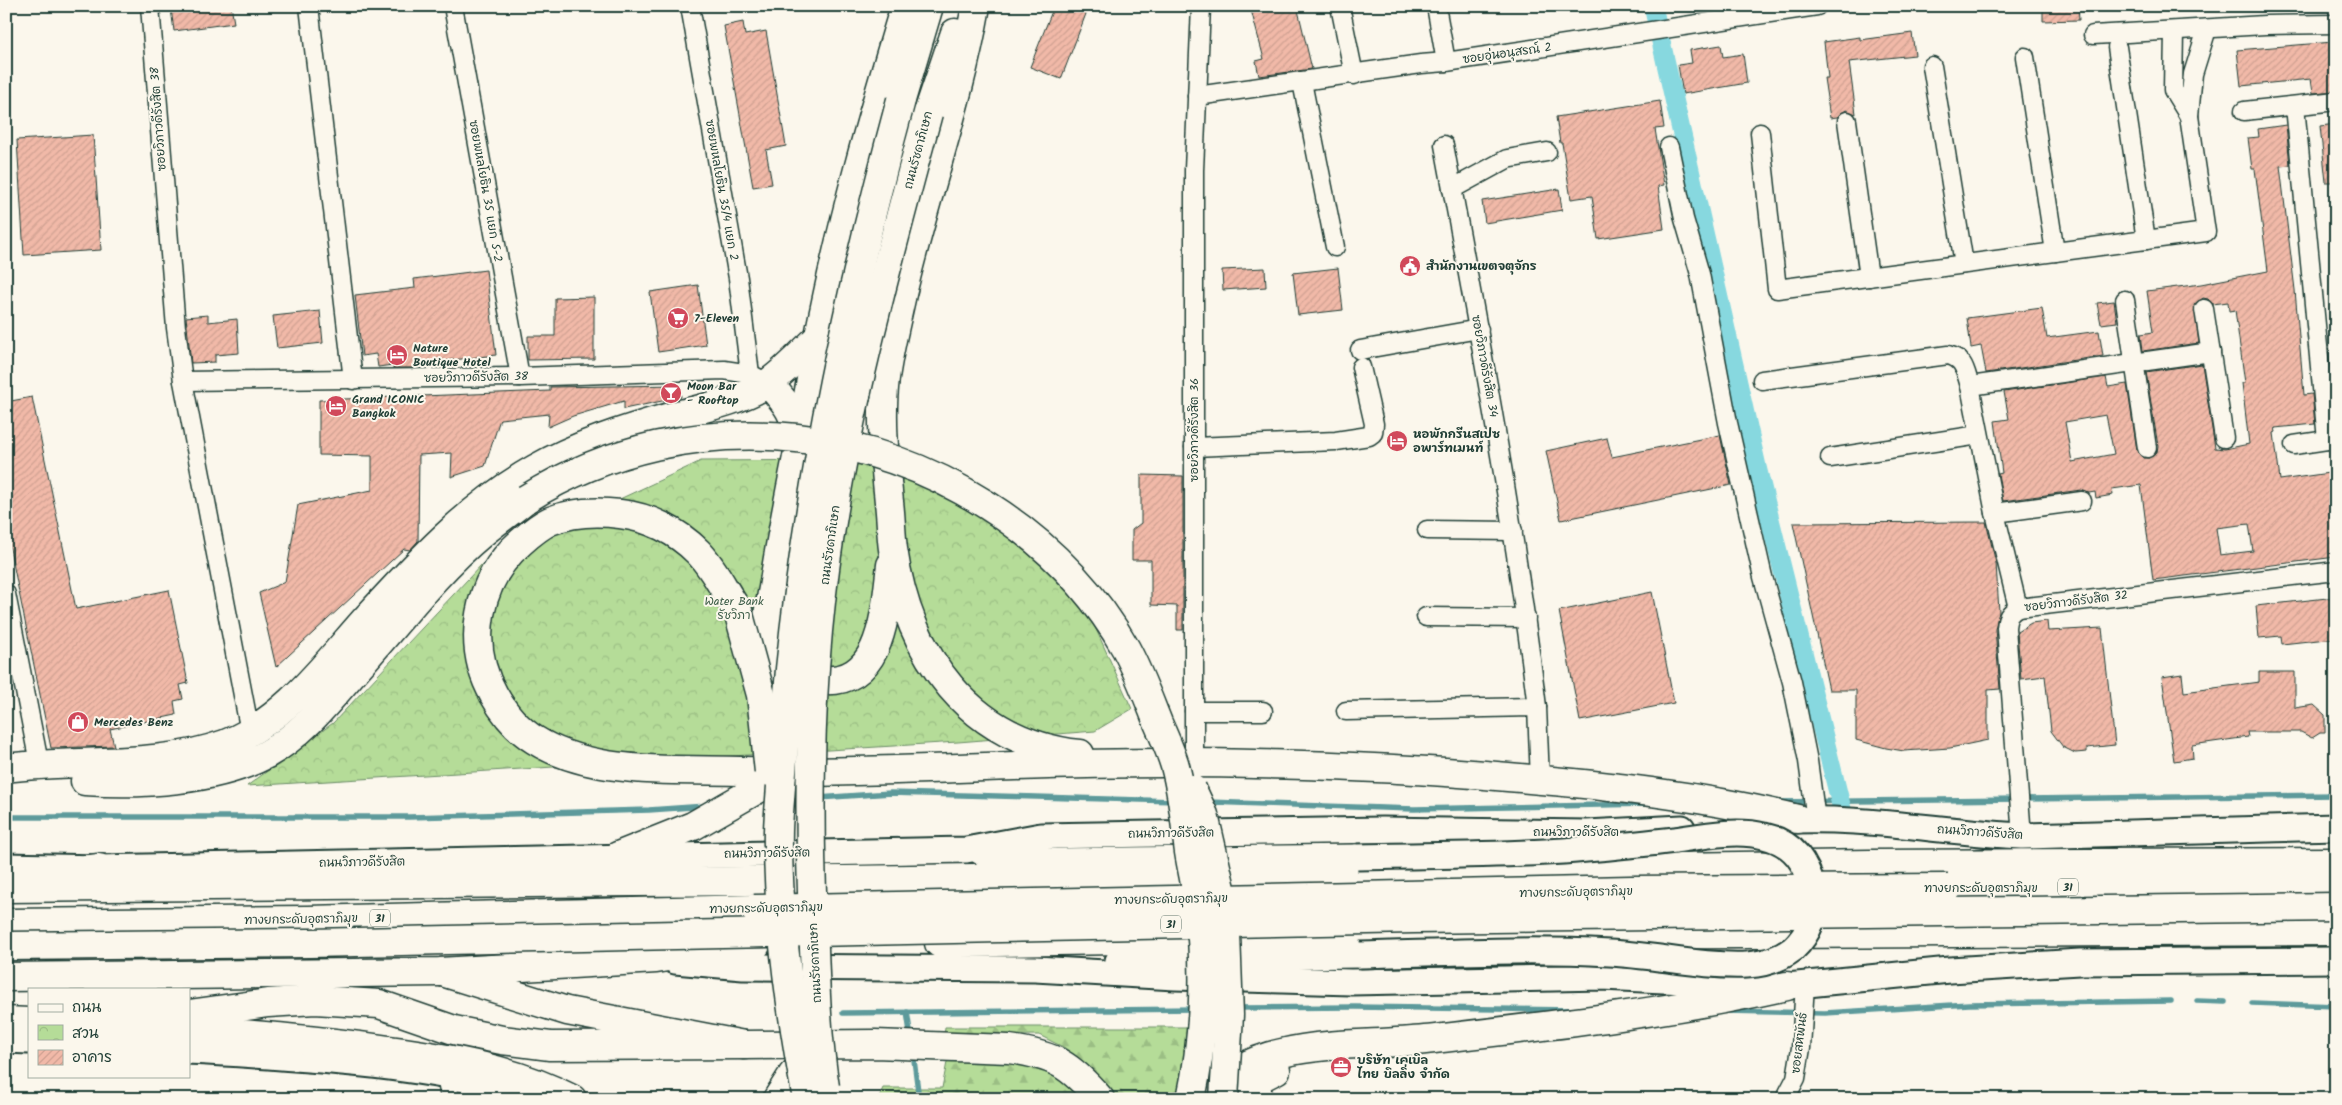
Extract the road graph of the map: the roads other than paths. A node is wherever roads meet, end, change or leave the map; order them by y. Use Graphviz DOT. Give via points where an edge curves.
graph roads {
  1 [pos="150,6"];
  2 [pos="309,6"];
  3 [pos="453,6"];
  4 [pos="690,6"];
  5 [pos="905,6"];
  6 [pos="929,6"];
  7 [pos="965,6"];
  8 [pos="976,6"];
  9 [pos="1201,6"];
  10 [pos="1340,6"];
  11 [pos="1436,6"];
  12 [pos="1817,6"];
  13 [pos="1743,12"];
  14 [pos="2336,24"];
  15 [pos="2207,29"];
  16 [pos="2174,31"];
  17 [pos="2093,35"];
  18 [pos="2117,48"];
  19 [pos="2025,57"];
  20 [pos="1446,62"];
  21 [pos="1932,66"];
  22 [pos="1354,74"];
  23 [pos="1302,82"];
  24 [pos="1197,96"];
  25 [pos="2336,101"];
  26 [pos="2295,106"];
  27 [pos="2244,111"];
  28 [pos="2189,116"];
  29 [pos="1847,121"];
  30 [pos="1760,133"];
  31 [pos="1444,146"];
  32 [pos="1669,147"];
  33 [pos="1547,152"];
  34 [pos="1452,189"];
  35 [pos="2146,240"];
  36 [pos="1335,247"];
  37 [pos="2054,252"];
  38 [pos="1964,264"];
  39 [pos="1869,277"];
  40 [pos="2124,300"];
  41 [pos="2204,309"];
  42 [pos="1479,329"];
  43 [pos="818,337"];
  44 [pos="2211,352"];
  45 [pos="2134,364"];
  46 [pos="520,377"];
  47 [pos="759,378"];
  48 [pos="353,380"];
  49 [pos="1762,380"];
  50 [pos="183,381"];
  51 [pos="1970,386"];
  52 [pos="1979,435"];
  53 [pos="2224,438"];
  54 [pos="2332,440"];
  55 [pos="2294,444"];
  56 [pos="1194,447"];
  57 [pos="799,448"];
  58 [pos="2147,448"];
  59 [pos="1830,458"];
  60 [pos="2082,501"];
  61 [pos="1996,513"];
  62 [pos="1427,530"];
  63 [pos="1513,531"];
  64 [pos="893,551"];
  65 [pos="2336,571"];
  66 [pos="6,594"];
  67 [pos="2018,608"];
  68 [pos="1426,617"];
  69 [pos="1526,618"];
  70 [pos="1536,707"];
  71 [pos="1194,711"];
  72 [pos="1263,711"];
  73 [pos="1346,711"];
  74 [pos="250,732"];
  75 [pos="1177,763"];
  76 [pos="39,764"];
  77 [pos="6,768"];
  78 [pos="803,772"];
  79 [pos="6,775"];
  80 [pos="1540,780"];
  81 [pos="1807,820"];
  82 [pos="2336,827"];
  83 [pos="2022,836"];
  84 [pos="778,843"];
  85 [pos="966,850"];
  86 [pos="618,856"];
  87 [pos="2336,862"];
  88 [pos="6,866"];
  89 [pos="2336,866"];
  90 [pos="99,868"];
  91 [pos="6,880"];
  92 [pos="2336,884"];
  93 [pos="2189,887"];
  94 [pos="6,888"];
  95 [pos="2336,907"];
  96 [pos="6,923"];
  97 [pos="2336,930"];
  98 [pos="6,946"];
  99 [pos="656,959"];
  100 [pos="2336,960"];
  101 [pos="1035,969"];
  102 [pos="440,972"];
  103 [pos="6,977"];
  104 [pos="1799,991"];
  105 [pos="190,1014"];
  106 [pos="6,1021"];
  107 [pos="28,1022"];
  108 [pos="190,1030"];
  109 [pos="6,1040"];
  110 [pos="28,1041"];
  111 [pos="839,1044"];
  112 [pos="744,1045"];
  113 [pos="1319,1047"];
  114 [pos="190,1051"];
  115 [pos="446,1074"];
  116 [pos="1261,1088"];
  117 [pos="822,1096"];
  118 [pos="450,1099"];
  119 [pos="544,1099"];
  120 [pos="572,1099"];
  121 [pos="777,1099"];
  122 [pos="1100,1099"];
  123 [pos="1191,1099"];
  124 [pos="1202,1099"];
  125 [pos="1224,1099"];
  126 [pos="1234,1099"];
  127 [pos="1785,1099"];
  1 -- 50 [label="street, ซอยวิภาวดีรังสิต 38"];
  2 -- 48 [label="street"];
  3 -- 46 [label="street, ซอยพหลโยธิน 35 แยก 5-2"];
  4 -- 47 [label="street, ซอยพหลโยธิน 35/4 แยก 2"];
  5 -- 43 [label="main road" via="876,100"];
  6 -- 84 [label="main road, ถนนรัชดาภิเษก, bridge" via="863,243 818,462 795,627"];
  7 -- 117 [label="main road, ถนนรัชดาภิเษก, bridge" via="928,113 877,309 829,542 818,631 809,842"];
  8 -- 64 [label="main road" via="968,48 908,270 885,378 884,456"];
  9 -- 24 [label="street, ซอยวิภาวดีรังสิต 36"];
  10 -- 22 [label="street"];
  11 -- 20 [label="street"];
  12 -- 13 [label="street, ซอยอุ่นอนุสรณ์ 2"];
  13 -- 20 [label="street, ซอยอุ่นอนุสรณ์ 2"];
  14 -- 15 [label="street"];
  15 -- 16 [label="street"];
  15 -- 28 [label="street" via="2193,74"];
  16 -- 17 [label="street"];
  16 -- 28 [label="street" via="2173,90"];
  18 -- 35 [label="street"];
  19 -- 37 [label="street"];
  20 -- 22 [label="street, ซอยอุ่นอนุสรณ์ 2"];
  21 -- 38 [label="street"];
  22 -- 23 [label="street, ซอยอุ่นอนุสรณ์ 2"];
  23 -- 24 [label="street, ซอยอุ่นอนุสรณ์ 2"];
  23 -- 36 [label="street"];
  24 -- 56 [label="street, ซอยวิภาวดีรังสิต 36"];
  25 -- 26 [label="street"];
  26 -- 27 [label="street"];
  26 -- 54 [label="street"];
  28 -- 35 [label="street" via="2206,232"];
  29 -- 39 [label="street"];
  30 -- 39 [label="street" via="1777,289"];
  31 -- 34 [label="street, ซอยวิภาวดีรังสิต 34"];
  32 -- 81 [label="street" via="1684,219 1700,274 1750,519 1792,682 1808,761"];
  33 -- 34 [label="street" via="1507,159"];
  34 -- 42 [label="street, ซอยวิภาวดีรังสิต 34"];
  35 -- 37 [label="street"];
  37 -- 38 [label="street"];
  38 -- 39 [label="street"];
  40 -- 45 [label="street"];
  41 -- 44 [label="street"];
  42 -- 56 [label="street" via="1360,358 1374,424 1373,433 1369,436 1336,441"];
  42 -- 63 [label="street, ซอยวิภาวดีรังสิต 34"];
  43 -- 47 [label="main road"];
  43 -- 57 [label="main road"];
  44 -- 45 [label="street"];
  44 -- 53 [label="street"];
  45 -- 51 [label="street"];
  45 -- 58 [label="street"];
  46 -- 47 [label="street, ซอยวิภาวดีรังสิต 38" via="724,370"];
  46 -- 48 [label="street, ซอยวิภาวดีรังสิต 38"];
  47 -- 57 [label="main road" via="789,406 795,418"];
  47 -- 74 [label="main road" via="738,398 585,445 537,468 500,491 465,517 412,569 307,685"];
  48 -- 50 [label="street, ซอยวิภาวดีรังสิต 38"];
  49 -- 51 [label="street" via="1948,355 1963,362"];
  50 -- 74 [label="street, ซอยวิภาวดีรังสิต 38"];
  51 -- 52 [label="street"];
  52 -- 59 [label="street"];
  52 -- 61 [label="street"];
  54 -- 55 [label="street"];
  56 -- 71 [label="street, ซอยวิภาวดีรังสิต 36"];
  57 -- 64 [label="main road" via="781,535 767,632 772,662 780,670 802,679 831,681 848,677 863,667 882,631"];
  60 -- 61 [label="street"];
  61 -- 67 [label="street"];
  62 -- 63 [label="street"];
  63 -- 69 [label="street, ซอยวิภาวดีรังสิต 34"];
  64 -- 75 [label="main road" via="909,613 927,656 969,707 994,726 1018,738 1061,752"];
  65 -- 67 [label="street, ซอยวิภาวดีรังสิต 32"];
  66 -- 76 [label="street"];
  67 -- 83 [label="street, ซอยวิภาวดีรังสิต 32" via="2007,618 2006,628"];
  68 -- 69 [label="street"];
  69 -- 70 [label="street, ซอยวิภาวดีรังสิต 34"];
  70 -- 73 [label="street"];
  70 -- 80 [label="street, ซอยวิภาวดีรังสิต 34"];
  71 -- 72 [label="street"];
  71 -- 75 [label="street, ซอยวิภาวดีรังสิต 36"];
  74 -- 76 [label="main road" via="206,750 157,759"];
  75 -- 78 [label="main road"];
  75 -- 79 [label="main road, bridge" via="1141,679 1104,614 1072,576 1008,519 900,461 808,439 758,435 689,439 646,447 596,463 556,481 526,500 480,535 444,570 308,722 268,753 243,765 195,776 148,780 88,781"];
  75 -- 80 [label="main road" via="1364,767"];
  75 -- 123 [label="main road, bridge" via="1199,910 1202,974 1200,1036"];
  75 -- 125 [label="main road, bridge" via="1204,815 1226,906 1229,1015"];
  76 -- 77 [label="main road"];
  78 -- 84 [label="main road, bridge" via="644,769 598,763 545,746 530,737 499,705 480,666 479,611 500,566 514,548 545,523 594,511 637,516 676,535 700,554 738,611 761,695"];
  78 -- 86 [label="main road" via="748,795 693,826"];
  80 -- 81 [label="main road" via="1727,804"];
  81 -- 83 [label="main road, ถนนวิภาวดีรังสิต" via="1857,821"];
  81 -- 85 [label="main road, ถนนวิภาวดีรังสิต" via="1587,833 1382,830 1041,836"];
  82 -- 83 [label="main road, ถนนวิภาวดีรังสิต"];
  84 -- 117 [label="main road, ถนนรัชดาภิเษก, bridge" via="780,915 794,1031"];
  85 -- 86 [label="main road, ถนนวิภาวดีรังสิต"];
  85 -- 101 [label="main road, bridge" via="1018,860 1056,861 1358,857 1574,850 1706,836 1763,835 1796,853 1806,867 1815,895 1812,921 1801,942 1785,955 1748,965 1565,951 1148,958"];
  86 -- 90 [label="main road, ถนนวิภาวดีรังสิต"];
  87 -- 94 [label="main road, ถนนวิภาวดีรังสิต / 31" via="1880,864 1023,878"];
  88 -- 90 [label="main road, ถนนวิภาวดีรังสิต"];
  89 -- 93 [label="main road"];
  90 -- 91 [label="main road"];
  92 -- 93 [label="main road, ทางยกระดับอุตราภิมุข / 31"];
  93 -- 96 [label="main road, ทางยกระดับอุตราภิมุข / 31, bridge" via="1632,890 308,920"];
  95 -- 98 [label="main road, ทางยกระดับอุตราภิมุข / 31, bridge" via="1404,920"];
  97 -- 99 [label="main road, 31" via="1369,936 731,946"];
  99 -- 101 [label="main road, 31" via="742,967"];
  99 -- 102 [label="main road, 31"];
  100 -- 104 [label="main road, 31" via="2080,962 1950,970"];
  101 -- 104 [label="main road, 31" via="1351,982 1602,978"];
  102 -- 103 [label="main road, 31"];
  102 -- 112 [label="main road" via="567,1011"];
  104 -- 113 [label="main road" via="1622,1017 1420,1040"];
  104 -- 127 [label="street, ซอยสหพันธ์" via="1802,1021 1796,1078"];
  105 -- 112 [label="main road" via="315,1000 380,1004 454,1030 550,1046"];
  106 -- 107 [label="main road"];
  108 -- 120 [label="main road" via="327,1041 439,1056 520,1078"];
  109 -- 110 [label="main road"];
  111 -- 112 [label="main road"];
  111 -- 121 [label="main road" via="809,1060 793,1074"];
  111 -- 122 [label="main road" via="1009,1049 1047,1056 1070,1068"];
  113 -- 116 [label="main road"];
  113 -- 124 [label="main road" via="1251,1062 1218,1083"];
  114 -- 115 [label="main road" via="280,1056"];
  115 -- 118 [label="street"];
  115 -- 119 [label="main road"];
  116 -- 126 [label="main road" via="1246,1086"];
}
